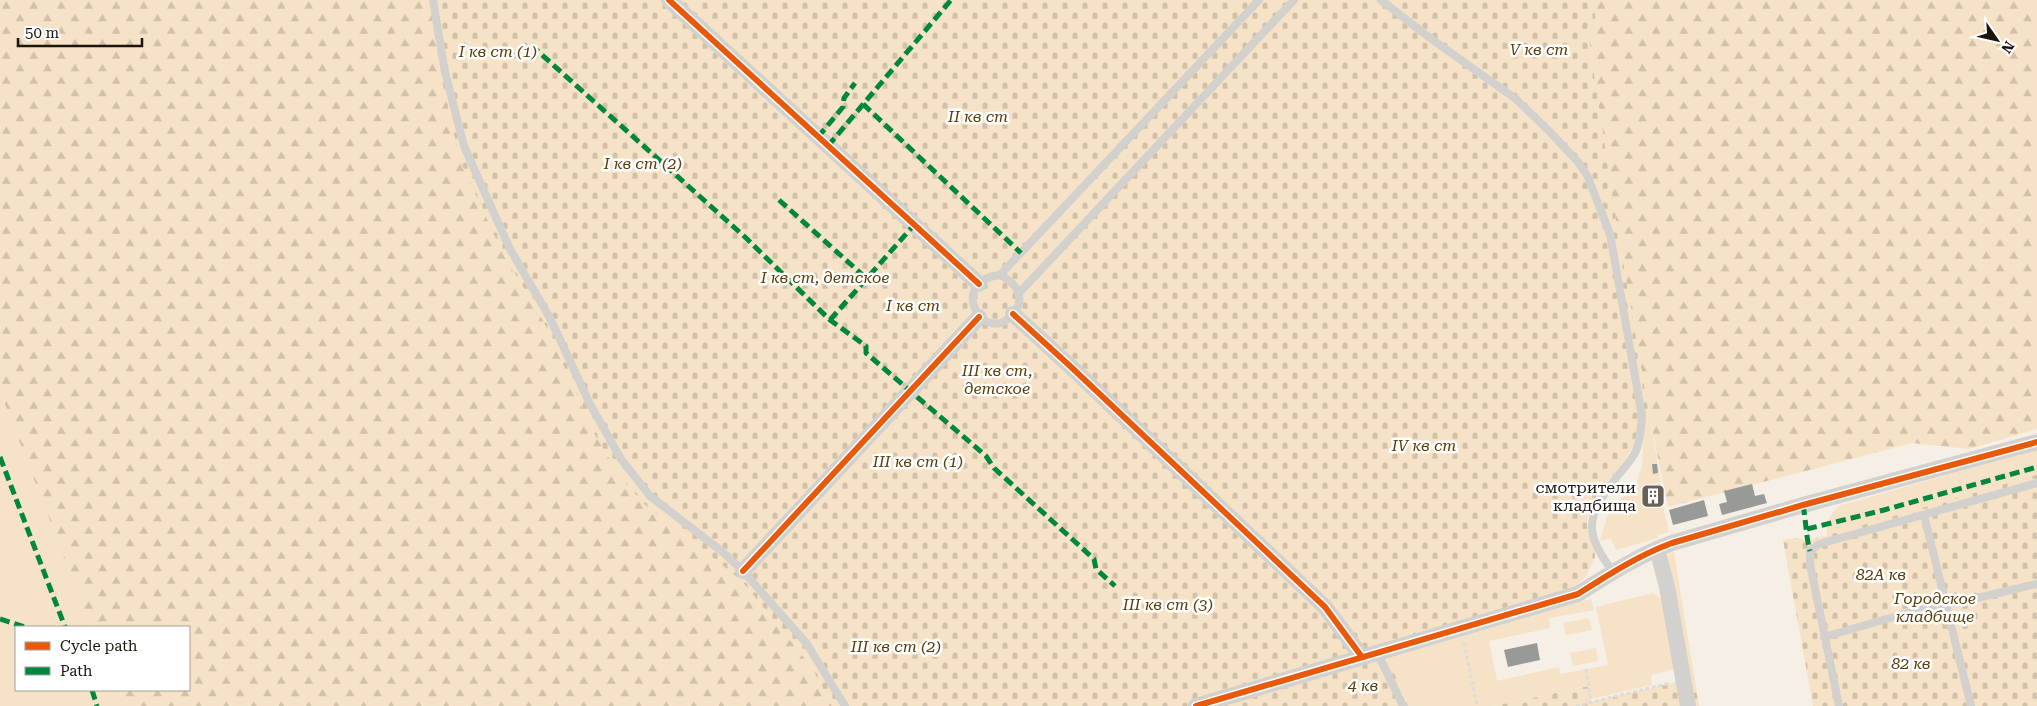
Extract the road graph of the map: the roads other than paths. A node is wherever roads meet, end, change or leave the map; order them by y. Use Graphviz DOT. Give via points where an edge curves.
graph roads {
  1 [pos="433,0"];
  2 [pos="668,0"];
  3 [pos="1259,0"];
  4 [pos="1294,0"];
  5 [pos="1381,0"];
  6 [pos="1000,275"];
  7 [pos="979,284"];
  8 [pos="1020,292"];
  9 [pos="1013,314"];
  10 [pos="979,318"];
  11 [pos="2037,442"];
  12 [pos="2037,484"];
  13 [pos="1924,515"];
  14 [pos="1657,549"];
  15 [pos="743,570"];
  16 [pos="1613,572"];
  17 [pos="2037,584"];
  18 [pos="1944,603"];
  19 [pos="1824,637"];
  20 [pos="1370,656"];
  21 [pos="845,706"];
  22 [pos="1196,706"];
  23 [pos="1403,706"];
  24 [pos="1688,706"];
  25 [pos="1839,706"];
  26 [pos="1971,706"];
  1 -- 15 [label="lane" via="445,72 464,146 510,248 550,318 604,431 620,459 650,496"];
  2 -- 7 [label="street"];
  3 -- 6 [label="lane"];
  4 -- 8 [label="lane"];
  5 -- 16 [label="lane" via="1516,99 1578,162 1603,212 1610,234 1642,416 1633,456 1598,504 1590,522 1601,555"];
  6 -- 7 [label="lane" via="989,276"];
  6 -- 8 [label="lane" via="1012,281"];
  7 -- 10 [label="lane" via="973,296"];
  8 -- 9 [label="lane" via="1020,303"];
  9 -- 10 [label="lane" via="994,323"];
  9 -- 20 [label="street" via="1325,606"];
  10 -- 15 [label="street"];
  11 -- 14 [label="street" via="1803,505"];
  12 -- 13 [label="lane"];
  13 -- 18 [label="lane"];
  13 -- 19 [label="lane" via="1819,544 1810,552"];
  14 -- 16 [label="street"];
  14 -- 24 [label="street"];
  15 -- 21 [label="lane" via="807,644"];
  16 -- 20 [label="street" via="1578,594"];
  17 -- 18 [label="lane"];
  18 -- 19 [label="lane"];
  18 -- 26 [label="lane"];
  19 -- 25 [label="lane"];
  20 -- 22 [label="street"];
  20 -- 23 [label="lane"];
}
